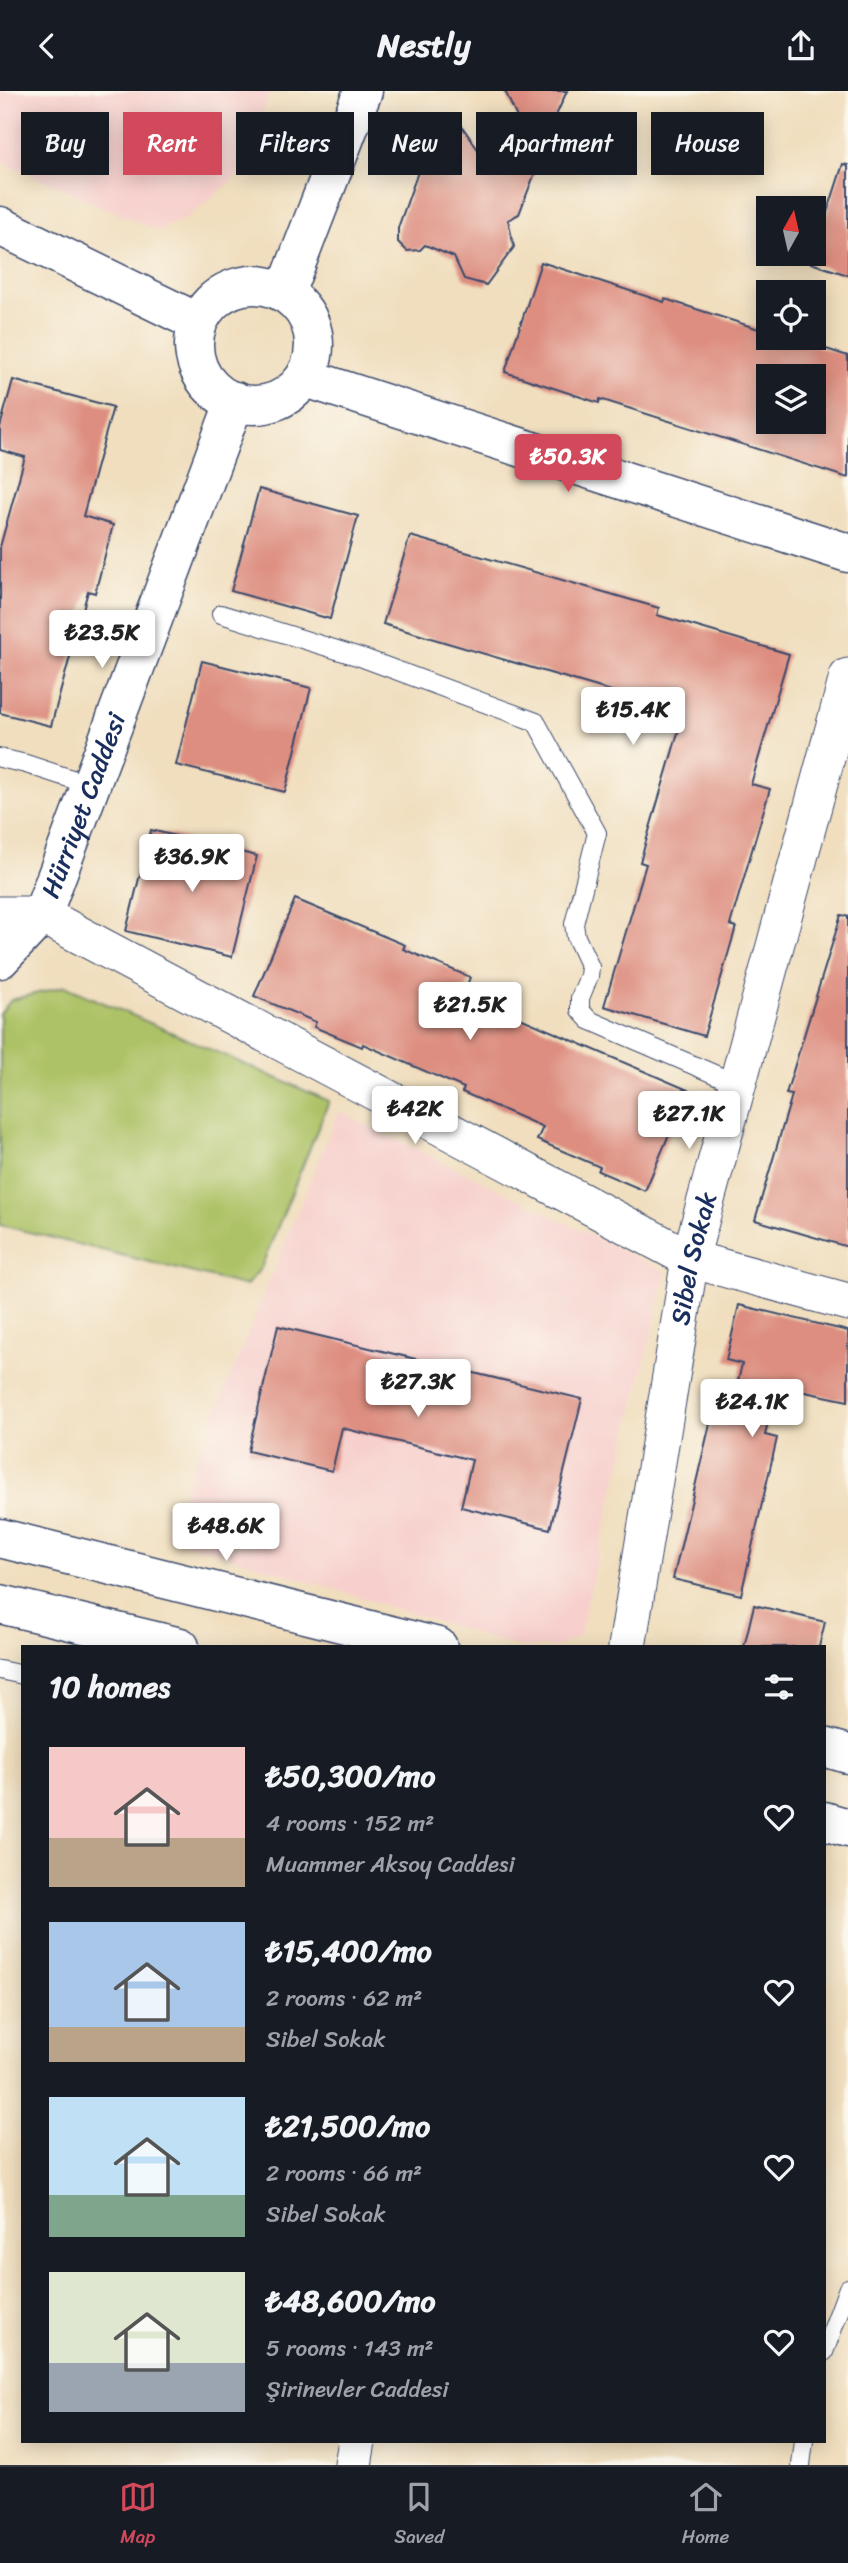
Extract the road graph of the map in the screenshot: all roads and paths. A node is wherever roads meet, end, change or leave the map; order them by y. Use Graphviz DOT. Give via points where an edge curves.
graph roads {
  1 [pos="363,91"];
  2 [pos="0,226"];
  3 [pos="285,293"];
  4 [pos="197,322"];
  5 [pos="306,378"];
  6 [pos="235,401"];
  7 [pos="848,553"];
  8 [pos="221,614"];
  9 [pos="848,677"];
  10 [pos="0,758"];
  11 [pos="90,785"];
  12 [pos="0,915"];
  13 [pos="42,915"];
  14 [pos="0,959"];
  15 [pos="737,1084"];
  16 [pos="690,1259"];
  17 [pos="848,1302"];
  18 [pos="0,1538"];
  19 [pos="0,1604"];
  20 [pos="172,1645"];
  21 [pos="430,1645"];
  22 [pos="627,1645"];
  23 [pos="0,1670"];
  24 [pos="21,1675"];
  25 [pos="826,1748"];
  26 [pos="848,1754"];
  27 [pos="826,1822"];
  28 [pos="848,1828"];
  29 [pos="848,2288"];
  30 [pos="826,2347"];
  31 [pos="357,2443"];
  32 [pos="804,2443"];
  33 [pos="352,2465"];
  34 [pos="801,2465"];
  1 -- 3 [label="main road"];
  2 -- 4 [label="main road"];
  3 -- 4 [label="main road" via="265,285 225,291"];
  3 -- 5 [label="main road" via="311,321 315,341"];
  4 -- 6 [label="main road" via="194,358 200,374 212,389"];
  5 -- 6 [label="main road" via="278,401 261,405"];
  5 -- 7 [label="main road"];
  6 -- 11 [label="main road, Hürriyet Caddesi"];
  8 -- 15 [label="lane" via="363,658 536,722 597,833 574,924 590,967 580,1010 589,1020"];
  9 -- 15 [label="street, Sibel Sokak"];
  10 -- 11 [label="lane"];
  11 -- 13 [label="main road, Hürriyet Caddesi"];
  12 -- 13 [label="street"];
  13 -- 14 [label="main road, Hürriyet Caddesi"];
  13 -- 16 [label="street"];
  15 -- 16 [label="street, Sibel Sokak"];
  16 -- 17 [label="street"];
  16 -- 22 [label="street, Sibel Sokak"];
  18 -- 21 [label="main road"];
  19 -- 20 [label="main road"];
  23 -- 24 [label="lane"];
  25 -- 26 [label="main road"];
  27 -- 28 [label="main road"];
  29 -- 30 [label="lane"];
  31 -- 33 [label="street"];
  32 -- 34 [label="lane"];
}
